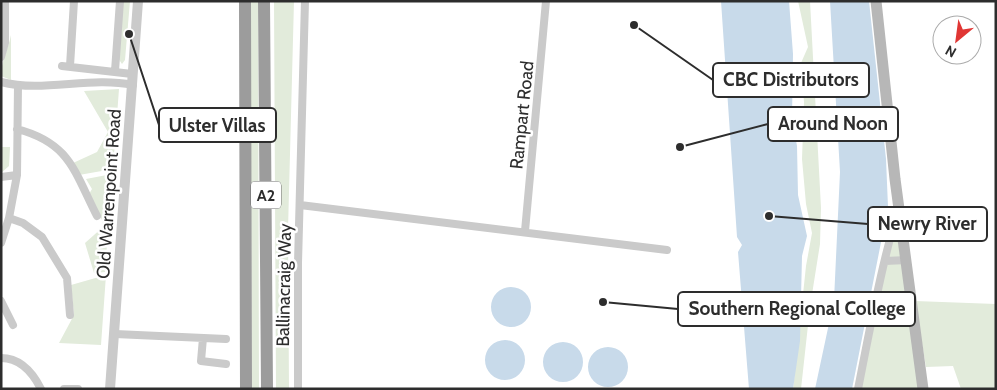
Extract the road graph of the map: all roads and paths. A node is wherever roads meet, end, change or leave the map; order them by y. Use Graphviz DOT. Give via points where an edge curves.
graph roads {
  1 [pos="5,1"];
  2 [pos="74,1"];
  3 [pos="120,1"];
  4 [pos="138,1"];
  5 [pos="244,1"];
  6 [pos="264,1"];
  7 [pos="306,1"];
  8 [pos="546,1"];
  9 [pos="876,1"];
  10 [pos="1,57"];
  11 [pos="62,66"];
  12 [pos="70,66"];
  13 [pos="115,71"];
  14 [pos="132,74"];
  15 [pos="1,82"];
  16 [pos="18,85"];
  17 [pos="132,85"];
  18 [pos="17,128"];
  19 [pos="17,175"];
  20 [pos="1,177"];
  21 [pos="300,205"];
  22 [pos="900,213"];
  23 [pos="97,216"];
  24 [pos="10,218"];
  25 [pos="525,231"];
  26 [pos="1,243"];
  27 [pos="667,250"];
  28 [pos="907,260"];
  29 [pos="885,261"];
  30 [pos="1,301"];
  31 [pos="70,315"];
  32 [pos="12,325"];
  33 [pos="115,334"];
  34 [pos="203,338"];
  35 [pos="226,339"];
  36 [pos="1,358"];
  37 [pos="226,364"];
  38 [pos="41,389"];
  39 [pos="64,389"];
  40 [pos="78,389"];
  41 [pos="110,389"];
  42 [pos="246,389"];
  43 [pos="267,389"];
  44 [pos="298,389"];
  45 [pos="858,389"];
  46 [pos="923,389"];
  1 -- 10 [label="street" via="6,43"];
  2 -- 12 [label="street"];
  3 -- 13 [label="street"];
  4 -- 14 [label="street, Old Warrenpoint Road"];
  5 -- 42 [label="highway, A2"];
  6 -- 43 [label="highway, A2"];
  7 -- 21 [label="street, Ballinacraig Way"];
  8 -- 25 [label="street, Rampart Road"];
  9 -- 22 [label="main road"];
  11 -- 12 [label="street"];
  12 -- 13 [label="street"];
  13 -- 14 [label="street"];
  14 -- 17 [label="street, Old Warrenpoint Road"];
  15 -- 16 [label="street"];
  16 -- 17 [label="street" via="100,82"];
  16 -- 18 [label="street"];
  17 -- 33 [label="street, Old Warrenpoint Road"];
  18 -- 19 [label="street"];
  18 -- 23 [label="street" via="49,140 61,150"];
  19 -- 20 [label="street"];
  19 -- 24 [label="street"];
  21 -- 25 [label="street"];
  21 -- 44 [label="street, Ballinacraig Way"];
  22 -- 28 [label="main road"];
  22 -- 29 [label="street" via="895,219"];
  24 -- 26 [label="street"];
  24 -- 31 [label="street" via="42,237 67,278"];
  25 -- 27 [label="street"];
  28 -- 29 [label="street"];
  28 -- 46 [label="main road"];
  29 -- 45 [label="street"];
  30 -- 32 [label="street"];
  33 -- 34 [label="street"];
  33 -- 41 [label="street, Old Warrenpoint Road"];
  34 -- 35 [label="street"];
  34 -- 37 [label="street" via="201,361"];
  36 -- 38 [label="street" via="21,364 34,373"];
  39 -- 40 [label="street"];
}
